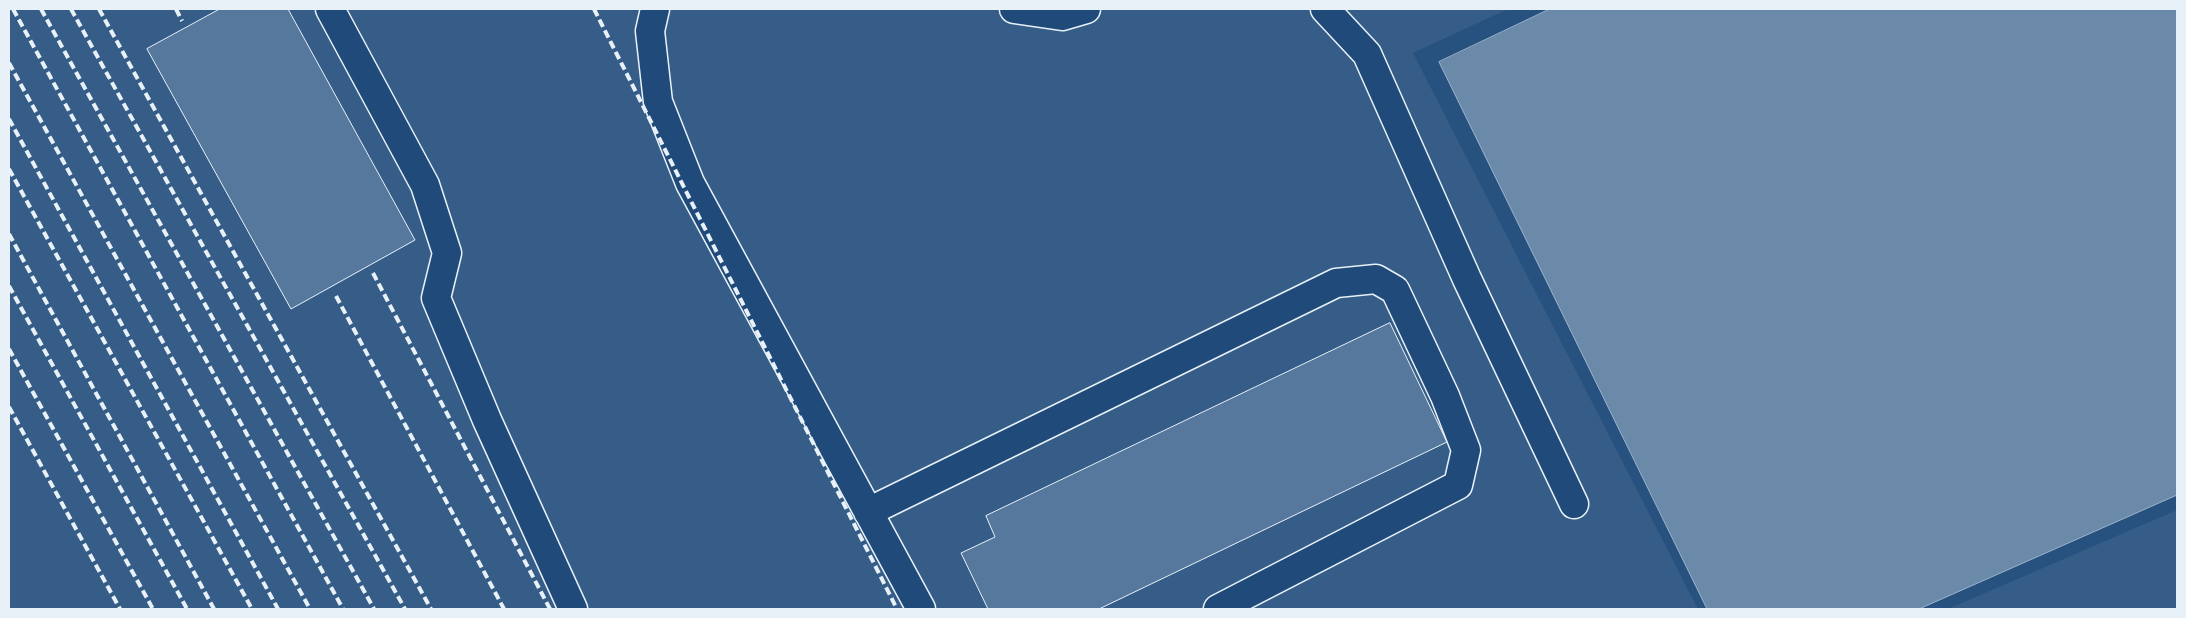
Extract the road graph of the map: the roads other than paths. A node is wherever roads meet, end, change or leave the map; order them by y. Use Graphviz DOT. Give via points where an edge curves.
graph roads {
  1 [pos="330,9"];
  2 [pos="655,9"];
  3 [pos="1014,9"];
  4 [pos="1086,9"];
  5 [pos="1324,9"];
  6 [pos="1574,504"];
  7 [pos="868,512"];
  8 [pos="574,609"];
  9 [pos="921,609"];
  10 [pos="1218,609"];
  1 -- 8 [label="lane" via="425,185 447,253 436,298 487,420"];
  2 -- 7 [label="lane" via="650,31 658,102 690,182"];
  3 -- 4 [label="lane" via="1062,16"];
  5 -- 6 [label="lane" via="1366,54 1467,279"];
  7 -- 9 [label="lane"];
  7 -- 10 [label="lane" via="1336,284 1376,279 1395,290 1445,396 1466,450 1458,485"];
}
